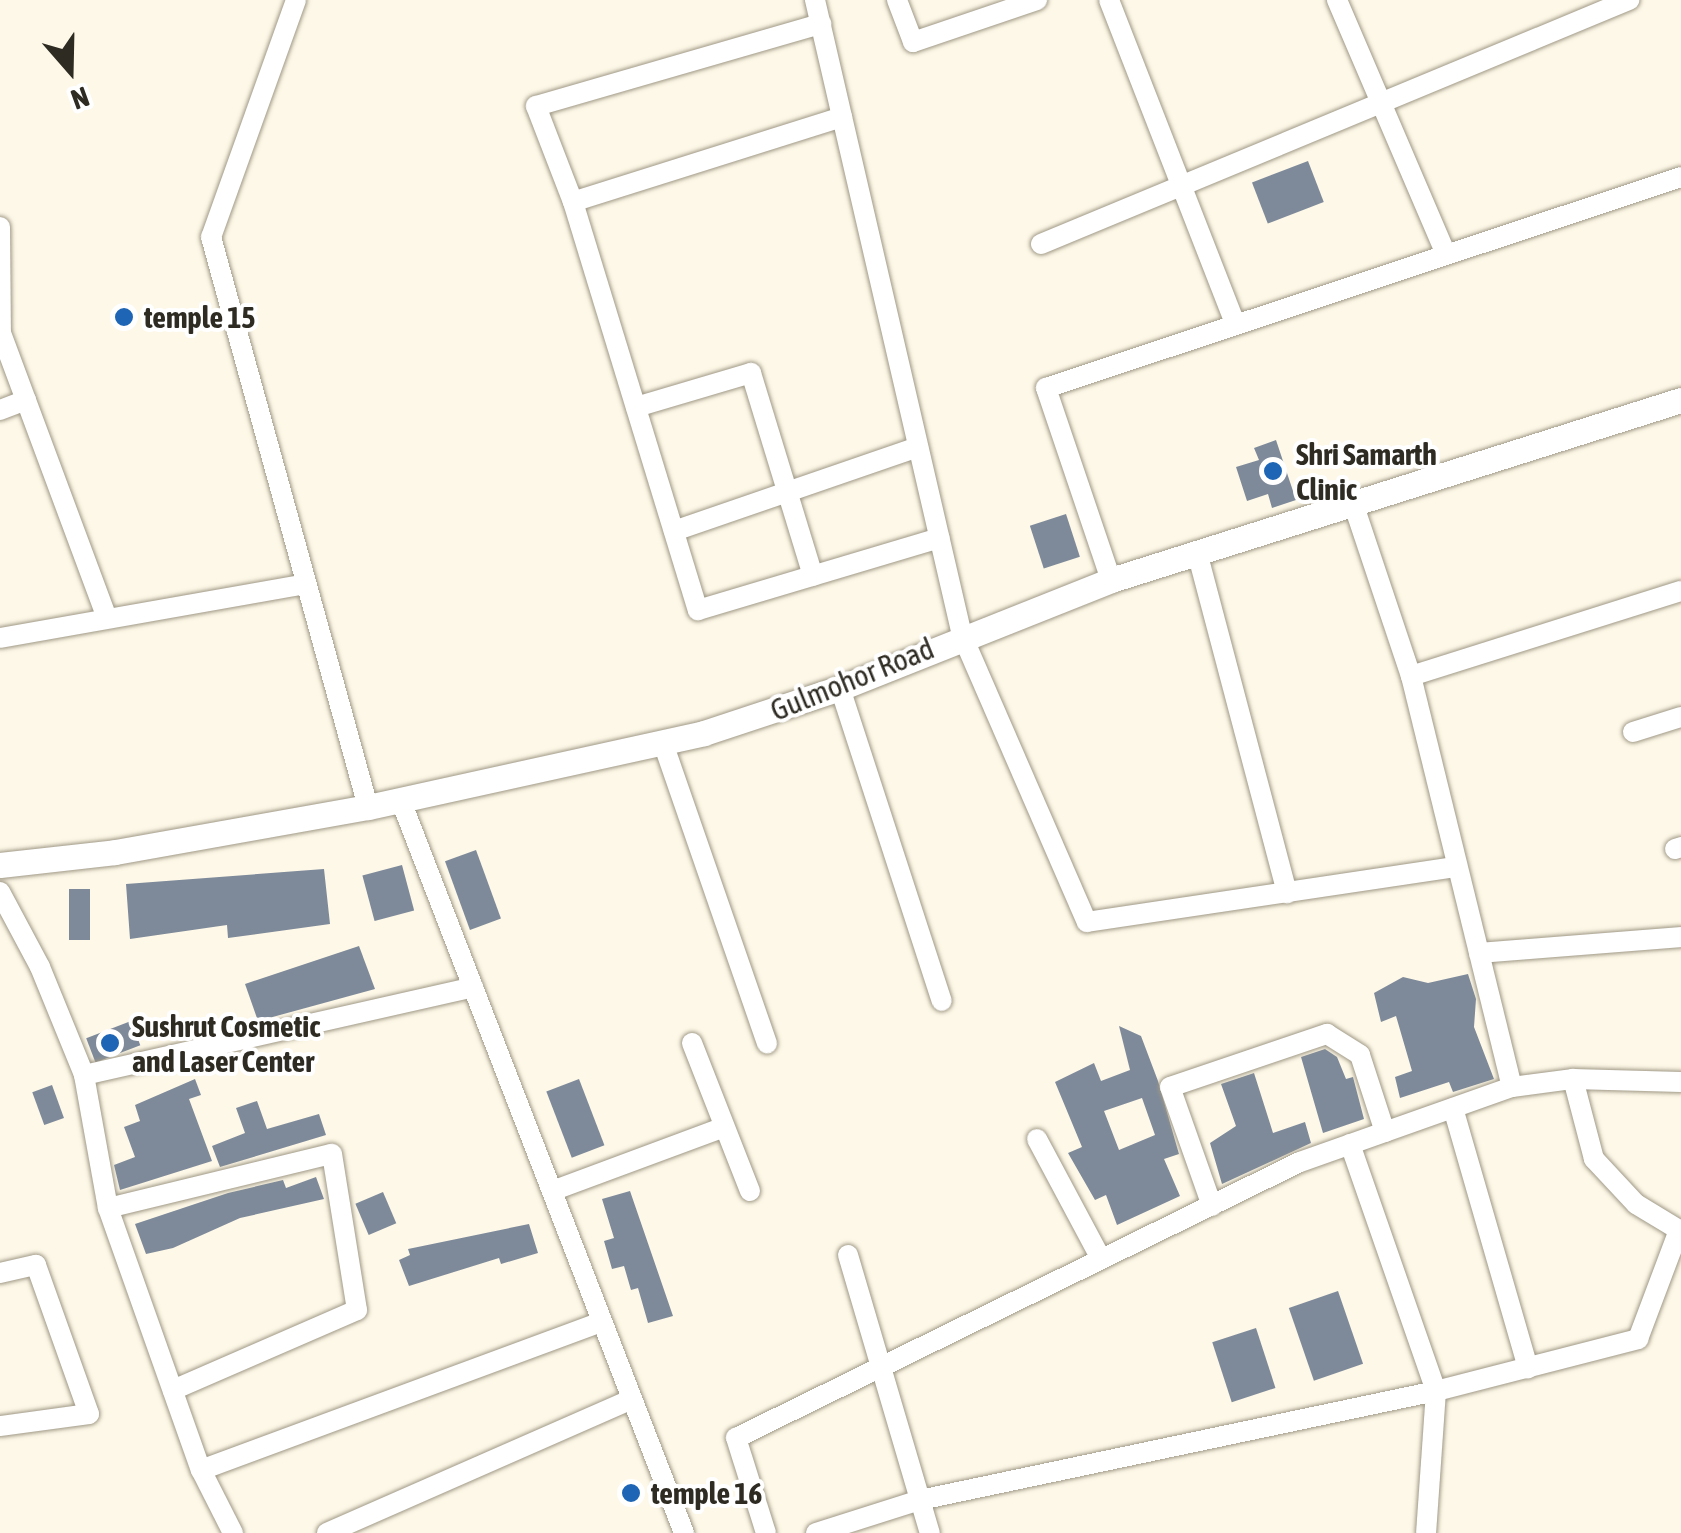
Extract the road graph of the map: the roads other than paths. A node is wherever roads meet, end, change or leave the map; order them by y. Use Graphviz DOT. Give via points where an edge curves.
graph roads {
  1 [pos="296,0"];
  2 [pos="815,0"];
  3 [pos="897,0"];
  4 [pos="1038,0"];
  5 [pos="1109,0"];
  6 [pos="1337,0"];
  7 [pos="1628,0"];
  8 [pos="820,24"];
  9 [pos="1378,108"];
  10 [pos="842,117"];
  11 [pos="1681,178"];
  12 [pos="1178,184"];
  13 [pos="573,202"];
  14 [pos="0,227"];
  15 [pos="1041,244"];
  16 [pos="1445,252"];
  17 [pos="1235,324"];
  18 [pos="26,400"];
  19 [pos="1681,400"];
  20 [pos="636,407"];
  21 [pos="0,410"];
  22 [pos="918,446"];
  23 [pos="788,492"];
  24 [pos="1352,500"];
  25 [pos="674,532"];
  26 [pos="939,538"];
  27 [pos="1196,552"];
  28 [pos="813,576"];
  29 [pos="1111,580"];
  30 [pos="306,584"];
  31 [pos="1681,591"];
  32 [pos="106,618"];
  33 [pos="962,635"];
  34 [pos="0,638"];
  35 [pos="1411,676"];
  36 [pos="840,688"];
  37 [pos="1681,716"];
  38 [pos="1633,732"];
  39 [pos="663,744"];
  40 [pos="401,800"];
  41 [pos="368,807"];
  42 [pos="0,864"];
  43 [pos="1458,867"];
  44 [pos="0,892"];
  45 [pos="1288,892"];
  46 [pos="1681,937"];
  47 [pos="1478,953"];
  48 [pos="473,987"];
  49 [pos="942,1001"];
  50 [pos="692,1043"];
  51 [pos="766,1043"];
  52 [pos="84,1075"];
  53 [pos="1573,1079"];
  54 [pos="1681,1082"];
  55 [pos="1512,1087"];
  56 [pos="1453,1108"];
  57 [pos="721,1128"];
  58 [pos="1384,1132"];
  59 [pos="1037,1140"];
  60 [pos="1350,1144"];
  61 [pos="552,1191"];
  62 [pos="750,1191"];
  63 [pos="1212,1206"];
  64 [pos="108,1208"];
  65 [pos="1680,1222"];
  66 [pos="848,1255"];
  67 [pos="1101,1260"];
  68 [pos="0,1273"];
  69 [pos="602,1322"];
  70 [pos="881,1367"];
  71 [pos="1528,1368"];
  72 [pos="173,1390"];
  73 [pos="1436,1392"];
  74 [pos="632,1399"];
  75 [pos="0,1426"];
  76 [pos="201,1470"];
  77 [pos="920,1500"];
  78 [pos="233,1533"];
  79 [pos="328,1533"];
  80 [pos="684,1533"];
  81 [pos="766,1533"];
  82 [pos="816,1533"];
  83 [pos="930,1533"];
  84 [pos="1426,1533"];
  1 -- 30 [label="street" via="211,238"];
  2 -- 8 [label="street"];
  3 -- 4 [label="street" via="913,42"];
  5 -- 12 [label="street"];
  6 -- 9 [label="street"];
  7 -- 9 [label="street"];
  8 -- 10 [label="street"];
  8 -- 13 [label="street" via="536,106"];
  9 -- 12 [label="street"];
  9 -- 16 [label="street"];
  10 -- 13 [label="street"];
  10 -- 22 [label="street"];
  11 -- 16 [label="street"];
  12 -- 15 [label="street"];
  12 -- 17 [label="street"];
  13 -- 20 [label="street"];
  14 -- 18 [label="street" via="1,334"];
  16 -- 17 [label="street"];
  17 -- 29 [label="street" via="1046,388"];
  18 -- 21 [label="street"];
  18 -- 32 [label="street"];
  19 -- 24 [label="street, Gulmohor Road"];
  20 -- 23 [label="street" via="751,373"];
  20 -- 25 [label="street"];
  22 -- 23 [label="street"];
  22 -- 26 [label="street"];
  23 -- 25 [label="street"];
  23 -- 28 [label="street"];
  24 -- 27 [label="street, Gulmohor Road"];
  24 -- 35 [label="street"];
  25 -- 28 [label="street" via="698,610"];
  26 -- 28 [label="street"];
  26 -- 33 [label="street"];
  27 -- 29 [label="street, Gulmohor Road"];
  27 -- 45 [label="street"];
  29 -- 33 [label="street, Gulmohor Road"];
  30 -- 32 [label="street"];
  30 -- 41 [label="street"];
  31 -- 35 [label="street"];
  32 -- 34 [label="street"];
  33 -- 36 [label="street, Gulmohor Road"];
  33 -- 45 [label="street" via="1087,922"];
  35 -- 43 [label="street"];
  36 -- 39 [label="street, Gulmohor Road"];
  36 -- 49 [label="street"];
  37 -- 38 [label="street"];
  39 -- 40 [label="street, Gulmohor Road"];
  39 -- 51 [label="street"];
  40 -- 41 [label="street, Gulmohor Road"];
  40 -- 48 [label="street"];
  41 -- 42 [label="street, Gulmohor Road" via="115,852"];
  43 -- 45 [label="street"];
  43 -- 47 [label="street"];
  44 -- 52 [label="street" via="40,967"];
  46 -- 47 [label="street"];
  47 -- 55 [label="street"];
  48 -- 52 [label="street"];
  48 -- 61 [label="street"];
  50 -- 57 [label="street"];
  52 -- 64 [label="street"];
  53 -- 54 [label="street"];
  53 -- 55 [label="street"];
  53 -- 65 [label="street" via="1594,1158 1636,1204"];
  55 -- 56 [label="street"];
  56 -- 58 [label="street"];
  56 -- 71 [label="street"];
  57 -- 61 [label="street"];
  57 -- 62 [label="street"];
  58 -- 60 [label="street"];
  58 -- 63 [label="street" via="1360,1055 1327,1034 1170,1088"];
  59 -- 67 [label="street"];
  60 -- 63 [label="street"];
  60 -- 73 [label="street"];
  61 -- 69 [label="street"];
  63 -- 67 [label="street"];
  64 -- 72 [label="street"];
  64 -- 72 [label="street" via="332,1154 357,1310"];
  65 -- 71 [label="street" via="1638,1339"];
  66 -- 70 [label="street"];
  67 -- 70 [label="street"];
  68 -- 75 [label="street" via="36,1265 89,1414"];
  69 -- 74 [label="street"];
  69 -- 76 [label="street"];
  70 -- 77 [label="street"];
  70 -- 81 [label="street" via="736,1438"];
  71 -- 73 [label="street"];
  72 -- 76 [label="street"];
  73 -- 77 [label="street"];
  73 -- 84 [label="street"];
  74 -- 79 [label="street"];
  74 -- 80 [label="street"];
  76 -- 78 [label="street"];
  77 -- 82 [label="street"];
  77 -- 83 [label="street"];
}
